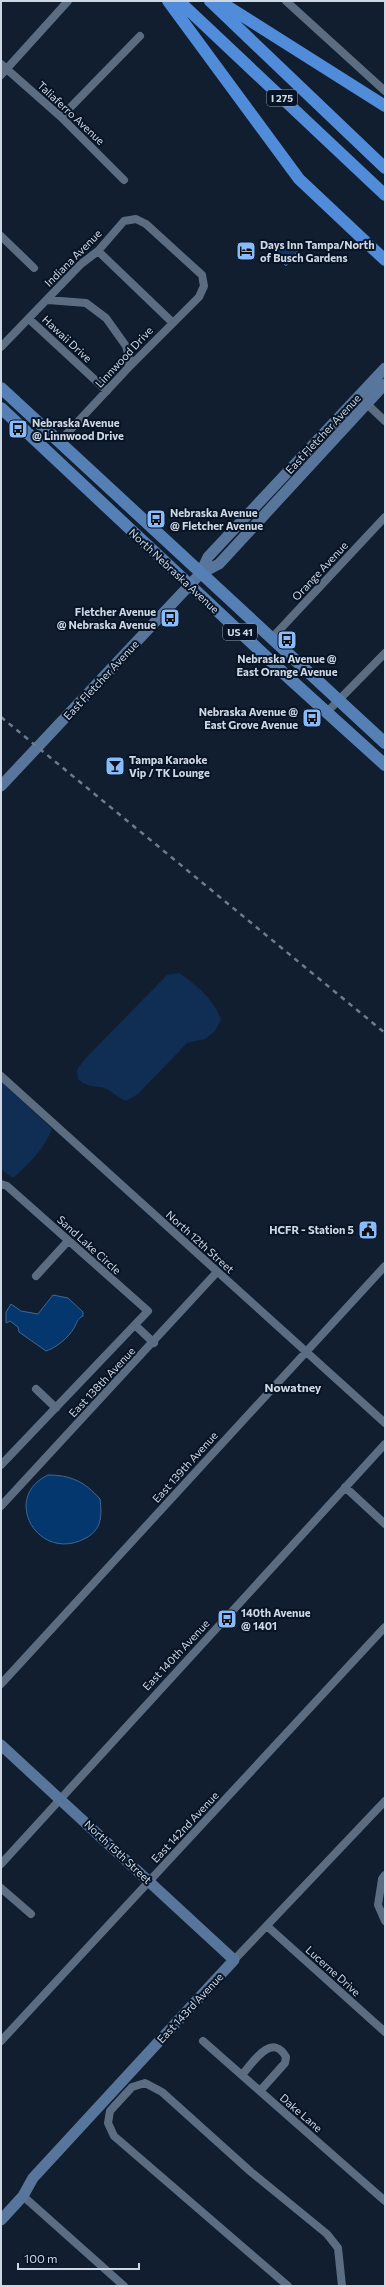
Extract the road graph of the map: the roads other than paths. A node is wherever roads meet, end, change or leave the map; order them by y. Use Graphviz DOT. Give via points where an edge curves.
graph roads {
  1 [pos="68,1"];
  2 [pos="168,1"];
  3 [pos="178,1"];
  4 [pos="210,1"];
  5 [pos="219,1"];
  6 [pos="286,1"];
  7 [pos="140,36"];
  8 [pos="3,69"];
  9 [pos="385,91"];
  10 [pos="385,106"];
  11 [pos="61,117"];
  12 [pos="385,168"];
  13 [pos="124,180"];
  14 [pos="385,194"];
  15 [pos="1,236"];
  16 [pos="98,250"];
  17 [pos="385,260"];
  18 [pos="34,268"];
  19 [pos="204,286"];
  20 [pos="48,300"];
  21 [pos="29,319"];
  22 [pos="172,322"];
  23 [pos="1,347"];
  24 [pos="128,368"];
  25 [pos="385,368"];
  26 [pos="385,384"];
  27 [pos="1,388"];
  28 [pos="107,391"];
  29 [pos="367,404"];
  30 [pos="1,408"];
  31 [pos="25,411"];
  32 [pos="385,421"];
  33 [pos="15,422"];
  34 [pos="59,442"];
  35 [pos="385,518"];
  36 [pos="200,574"];
  37 [pos="189,585"];
  38 [pos="271,639"];
  39 [pos="385,653"];
  40 [pos="338,701"];
  41 [pos="326,713"];
  42 [pos="361,742"];
  43 [pos="385,743"];
  44 [pos="385,756"];
  45 [pos="385,765"];
  46 [pos="1,786"];
  47 [pos="1,1076"];
  48 [pos="1,1184"];
  49 [pos="68,1241"];
  50 [pos="385,1266"];
  51 [pos="217,1272"];
  52 [pos="36,1276"];
  53 [pos="135,1325"];
  54 [pos="154,1343"];
  55 [pos="305,1352"];
  56 [pos="36,1389"];
  57 [pos="56,1408"];
  58 [pos="385,1423"];
  59 [pos="385,1444"];
  60 [pos="1,1465"];
  61 [pos="345,1487"];
  62 [pos="1,1506"];
  63 [pos="385,1524"];
  64 [pos="385,1627"];
  65 [pos="1,1684"];
  66 [pos="1,1745"];
  67 [pos="59,1798"];
  68 [pos="385,1801"];
  69 [pos="1,1864"];
  70 [pos="385,1875"];
  71 [pos="149,1881"];
  72 [pos="1,1888"];
  73 [pos="31,1914"];
  74 [pos="385,1920"];
  75 [pos="267,1926"];
  76 [pos="234,1960"];
  77 [pos="385,2032"];
  78 [pos="1,2041"];
  79 [pos="203,2041"];
  80 [pos="242,2075"];
  81 [pos="260,2091"];
  82 [pos="23,2196"];
  83 [pos="385,2201"];
  84 [pos="1,2220"];
  85 [pos="124,2286"];
  86 [pos="288,2286"];
  87 [pos="342,2286"];
  1 -- 8 [label="street"];
  2 -- 17 [label="highway" via="299,179"];
  3 -- 14 [label="highway, I 275"];
  4 -- 12 [label="highway, I 275"];
  5 -- 10 [label="highway"];
  6 -- 9 [label="street"];
  7 -- 11 [label="street"];
  8 -- 11 [label="street, Taliaferro Avenue"];
  11 -- 13 [label="street, Taliaferro Avenue"];
  15 -- 18 [label="street"];
  16 -- 19 [label="street, Indiana Avenue" via="124,221 136,218 202,275"];
  16 -- 20 [label="street, Indiana Avenue" via="81,264"];
  16 -- 22 [label="street"];
  19 -- 22 [label="street, Linnwood Drive" via="198,297"];
  20 -- 21 [label="street, Indiana Avenue"];
  20 -- 24 [label="street" via="86,303 106,318 126,346"];
  21 -- 23 [label="street, Indiana Avenue"];
  21 -- 28 [label="street, Hawaii Drive"];
  22 -- 24 [label="street, Linnwood Drive"];
  24 -- 28 [label="street, Linnwood Drive"];
  25 -- 36 [label="main road, East Fletcher Avenue" via="208,556"];
  26 -- 29 [label="main road, East Fletcher Avenue"];
  27 -- 31 [label="main road, North Nebraska Avenue / US 41"];
  28 -- 34 [label="street, Linnwood Drive"];
  29 -- 32 [label="street"];
  29 -- 36 [label="main road, East Fletcher Avenue" via="219,564"];
  30 -- 33 [label="main road, North Nebraska Avenue / US 41"];
  31 -- 33 [label="street"];
  31 -- 34 [label="main road, North Nebraska Avenue / US 41"];
  33 -- 37 [label="main road, North Nebraska Avenue / US 41"];
  34 -- 36 [label="main road, North Nebraska Avenue / US 41"];
  35 -- 38 [label="street, Orange Avenue"];
  36 -- 37 [label="main road, East Fletcher Avenue"];
  36 -- 38 [label="main road, North Nebraska Avenue / US 41"];
  37 -- 41 [label="main road, North Nebraska Avenue / US 41"];
  37 -- 46 [label="main road, East Fletcher Avenue"];
  38 -- 40 [label="main road, North Nebraska Avenue / US 41"];
  39 -- 40 [label="street"];
  40 -- 41 [label="street"];
  40 -- 43 [label="main road, North Nebraska Avenue / US 41"];
  41 -- 42 [label="main road, North Nebraska Avenue / US 41"];
  42 -- 44 [label="main road"];
  42 -- 45 [label="main road, North Nebraska Avenue / US 41"];
  47 -- 51 [label="street, North 12th Street"];
  48 -- 49 [label="street, Sand Lake Circle" via="7,1186"];
  49 -- 52 [label="street"];
  49 -- 53 [label="street, Sand Lake Circle" via="148,1311"];
  50 -- 55 [label="street, East 139th Avenue"];
  51 -- 54 [label="street, East 138th Avenue"];
  51 -- 55 [label="street, North 12th Street"];
  53 -- 54 [label="street"];
  53 -- 57 [label="street, Sand Lake Circle"];
  54 -- 62 [label="street, East 138th Avenue"];
  55 -- 58 [label="street, North 12th Street"];
  55 -- 65 [label="street, East 139th Avenue"];
  56 -- 57 [label="street"];
  57 -- 60 [label="street, Sand Lake Circle"];
  59 -- 61 [label="street, East 140th Avenue"];
  61 -- 63 [label="street"];
  61 -- 67 [label="street, East 140th Avenue"];
  64 -- 71 [label="street, East 142nd Avenue"];
  66 -- 67 [label="main road, North 15th Street"];
  67 -- 69 [label="street, East 140th Avenue"];
  67 -- 71 [label="main road, North 15th Street"];
  68 -- 75 [label="street, East 143rd Avenue"];
  70 -- 74 [label="street" via="382,1879 378,1906"];
  71 -- 76 [label="main road, North 15th Street"];
  71 -- 78 [label="street, East 142nd Avenue"];
  72 -- 73 [label="street"];
  75 -- 76 [label="street, East 143rd Avenue"];
  75 -- 77 [label="street, Lucerne Drive"];
  76 -- 82 [label="main road, East 143rd Avenue" via="33,2178"];
  79 -- 80 [label="street, Dake Lane"];
  80 -- 81 [label="street, Dake Lane"];
  80 -- 81 [label="street" via="267,2048 279,2048 286,2057 285,2062"];
  81 -- 83 [label="street, Dake Lane"];
  82 -- 84 [label="main road, East 143rd Avenue"];
  82 -- 85 [label="street"];
  86 -- 87 [label="street" via="114,2136 108,2123 110,2111 132,2087 145,2083 162,2092 251,2172 327,2234 338,2248"];
}
